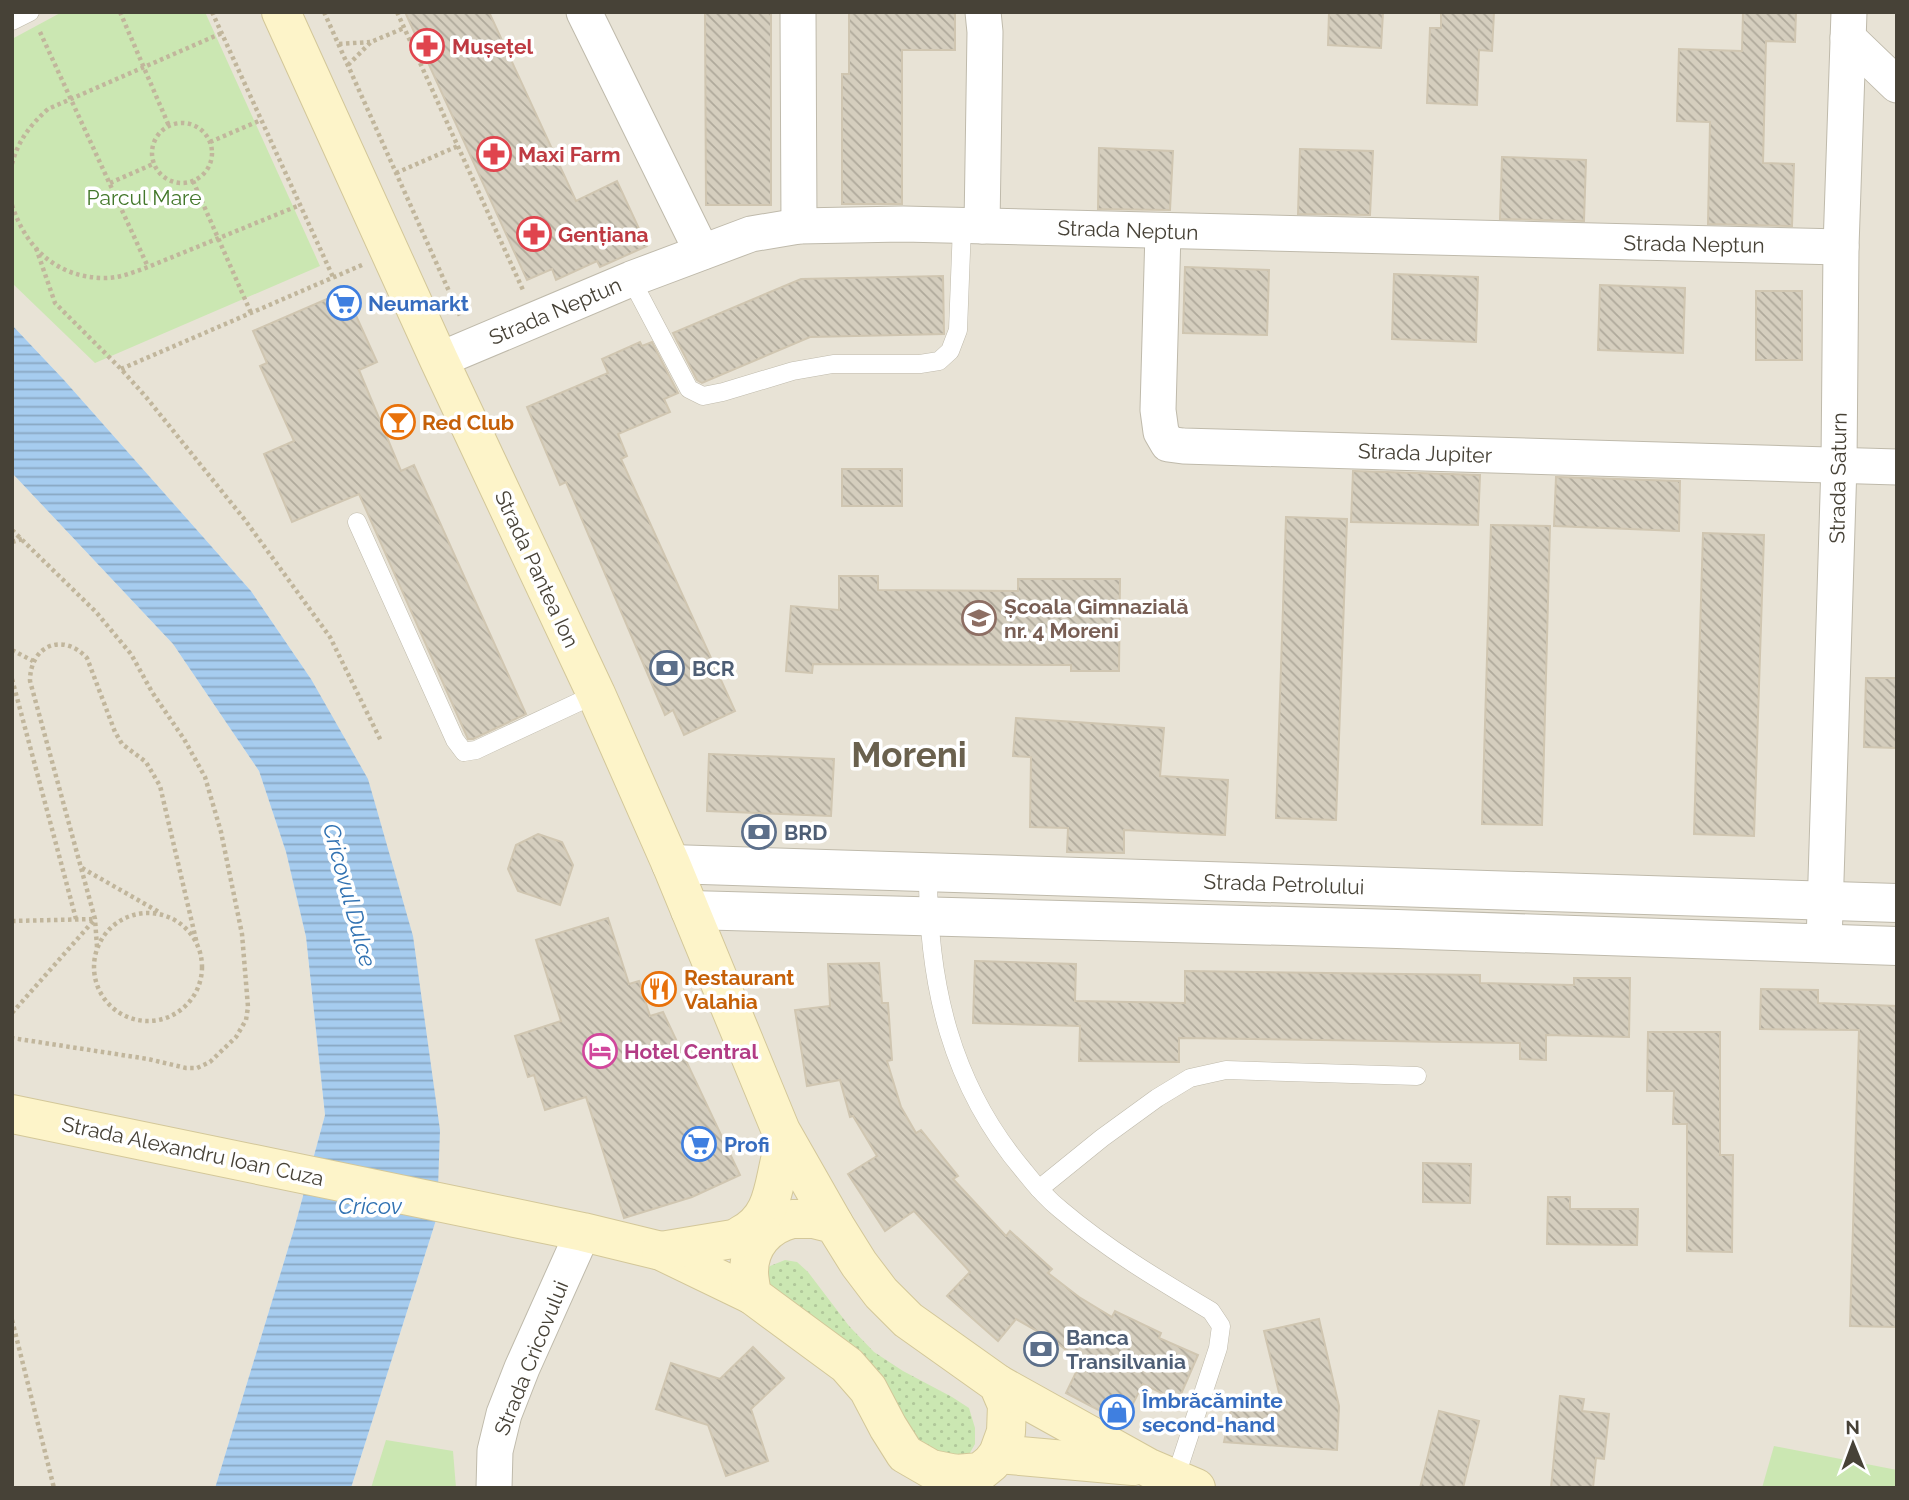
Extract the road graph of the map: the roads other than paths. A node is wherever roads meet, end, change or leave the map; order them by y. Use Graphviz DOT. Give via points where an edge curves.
graph roads {
  1 [pos="281,12"];
  2 [pos="584,12"];
  3 [pos="798,12"];
  4 [pos="983,12"];
  5 [pos="34,20"];
  6 [pos="12,21"];
  7 [pos="1848,25"];
  8 [pos="1897,85"];
  9 [pos="799,226"];
  10 [pos="972,226"];
  11 [pos="1163,232"];
  12 [pos="1842,247"];
  13 [pos="702,252"];
  14 [pos="631,279"];
  15 [pos="456,353"];
  16 [pos="1839,464"];
  17 [pos="1897,467"];
  18 [pos="357,523"];
  19 [pos="596,694"];
  20 [pos="671,864"];
  21 [pos="928,874"];
  22 [pos="1398,887"];
  23 [pos="1826,901"];
  24 [pos="1897,903"];
  25 [pos="690,910"];
  26 [pos="928,916"];
  27 [pos="1397,929"];
  28 [pos="1824,943"];
  29 [pos="1897,946"];
  30 [pos="1417,1076"];
  31 [pos="12,1114"];
  32 [pos="781,1146"];
  33 [pos="1039,1189"];
  34 [pos="834,1224"];
  35 [pos="583,1232"];
  36 [pos="758,1232"];
  37 [pos="661,1251"];
  38 [pos="752,1295"];
  39 [pos="998,1384"];
  40 [pos="911,1471"];
  41 [pos="989,1475"];
  42 [pos="1173,1478"];
  43 [pos="494,1488"];
  1 -- 15 [label="main road, Strada Pantea Ion" via="390,253"];
  2 -- 13 [label="street"];
  3 -- 9 [label="street"];
  4 -- 10 [label="street"];
  5 -- 6 [label="lane"];
  7 -- 8 [label="street"];
  7 -- 12 [label="street, Strada Saturn"];
  9 -- 10 [label="street, Strada Neptun"];
  9 -- 13 [label="street, Strada Neptun" via="751,234"];
  10 -- 11 [label="street, Strada Neptun"];
  10 -- 14 [label="lane" via="958,330 950,351 939,361 833,364 703,396 689,389"];
  11 -- 12 [label="street, Strada Neptun"];
  11 -- 16 [label="street, Strada Jupiter" via="1158,410 1168,444"];
  12 -- 16 [label="street, Strada Saturn"];
  13 -- 14 [label="street, Strada Neptun"];
  14 -- 15 [label="street, Strada Neptun"];
  15 -- 19 [label="main road, Strada Pantea Ion"];
  16 -- 17 [label="street, Strada Jupiter"];
  16 -- 23 [label="street, Strada Saturn"];
  18 -- 19 [label="lane" via="464,752 476,751"];
  19 -- 20 [label="main road, Strada Pantea Ion"];
  20 -- 21 [label="street, Strada Petrolului"];
  20 -- 25 [label="main road, Strada Pantea Ion"];
  21 -- 22 [label="street, Strada Petrolului"];
  21 -- 26 [label="lane"];
  22 -- 23 [label="street, Strada Petrolului"];
  22 -- 27 [label="street"];
  23 -- 24 [label="street, Strada Petrolului"];
  23 -- 28 [label="street, Strada Saturn"];
  25 -- 26 [label="street, Strada Petrolului"];
  25 -- 32 [label="main road, Strada Pantea Ion"];
  26 -- 27 [label="street, Strada Petrolului"];
  26 -- 33 [label="lane" via="940,999 963,1076 985,1119"];
  27 -- 28 [label="street, Strada Petrolului"];
  28 -- 29 [label="street, Strada Petrolului"];
  30 -- 33 [label="lane" via="1226,1070 1190,1078 1113,1130"];
  31 -- 35 [label="main road, Strada Alexandru Ioan Cuza"];
  32 -- 34 [label="main road, Strada Pantea Ion"];
  32 -- 36 [label="main road, Strada Pantea Ion"];
  32 -- 36 [label="main road" via="767,1212 757,1224"];
  33 -- 42 [label="lane" via="1110,1248 1211,1311 1220,1326 1218,1348"];
  34 -- 36 [label="main road, Strada Alexandru Ioan Cuza" via="792,1219"];
  34 -- 39 [label="main road, Strada Pantea Ion" via="881,1293 908,1320"];
  35 -- 37 [label="main road, Strada Alexandru Ioan Cuza"];
  35 -- 43 [label="street, Strada Cricovului" via="504,1414 495,1451"];
  36 -- 37 [label="main road, Strada Alexandru Ioan Cuza"];
  36 -- 38 [label="main road" via="749,1270"];
  37 -- 38 [label="main road, Strada Alexandru Ioan Cuza"];
  38 -- 40 [label="main road, Strada Alexandru Ioan Cuza" via="847,1365 868,1389"];
  39 -- 41 [label="main road" via="1007,1405 1006,1432"];
  39 -- 42 [label="main road, Strada Pantea Ion"];
  40 -- 41 [label="main road"];
  41 -- 42 [label="main road" via="1025,1469 1051,1458"];
}
